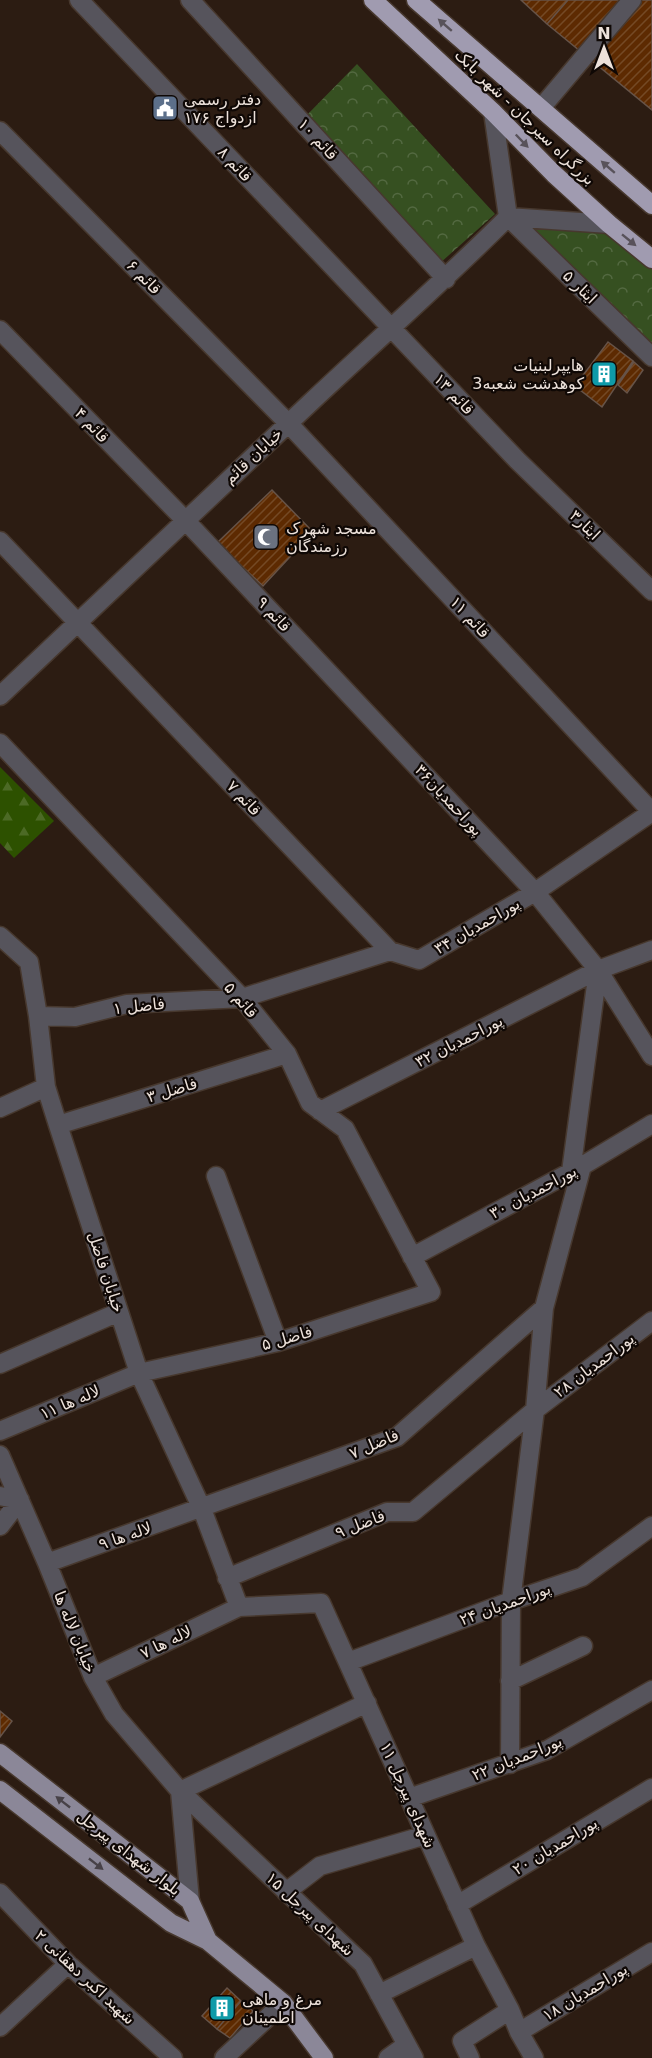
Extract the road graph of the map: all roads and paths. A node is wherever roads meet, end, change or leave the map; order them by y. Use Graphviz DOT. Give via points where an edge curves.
graph roads {
  1 [pos="79,0"];
  2 [pos="190,0"];
  3 [pos="373,0"];
  4 [pos="416,0"];
  5 [pos="632,0"];
  6 [pos="541,108"];
  7 [pos="493,112"];
  8 [pos="0,131"];
  9 [pos="652,205"];
  10 [pos="508,217"];
  11 [pos="609,224"];
  12 [pos="652,259"];
  13 [pos="446,279"];
  14 [pos="390,328"];
  15 [pos="0,330"];
  16 [pos="652,357"];
  17 [pos="288,423"];
  18 [pos="517,460"];
  19 [pos="185,520"];
  20 [pos="0,541"];
  21 [pos="652,591"];
  22 [pos="77,623"];
  23 [pos="0,696"];
  24 [pos="363,708"];
  25 [pos="0,742"];
  26 [pos="652,812"];
  27 [pos="535,892"];
  28 [pos="0,936"];
  29 [pos="652,950"];
  30 [pos="390,951"];
  31 [pos="419,960"];
  32 [pos="598,970"];
  33 [pos="242,998"];
  34 [pos="38,1016"];
  35 [pos="287,1054"];
  36 [pos="652,1056"];
  37 [pos="46,1088"];
  38 [pos="0,1108"];
  39 [pos="320,1112"];
  40 [pos="652,1124"];
  41 [pos="58,1125"];
  42 [pos="576,1169"];
  43 [pos="216,1176"];
  44 [pos="412,1257"];
  45 [pos="431,1292"];
  46 [pos="544,1308"];
  47 [pos="119,1311"];
  48 [pos="652,1321"];
  49 [pos="279,1342"];
  50 [pos="0,1364"];
  51 [pos="139,1373"];
  52 [pos="535,1410"];
  53 [pos="0,1431"];
  54 [pos="0,1455"];
  55 [pos="0,1496"];
  56 [pos="20,1500"];
  57 [pos="202,1509"];
  58 [pos="0,1526"];
  59 [pos="652,1526"];
  60 [pos="47,1563"];
  61 [pos="227,1578"];
  62 [pos="511,1600"];
  63 [pos="239,1606"];
  64 [pos="583,1646"];
  65 [pos="348,1662"];
  66 [pos="93,1677"];
  67 [pos="510,1681"];
  68 [pos="652,1690"];
  69 [pos="367,1703"];
  70 [pos="0,1753"];
  71 [pos="510,1764"];
  72 [pos="652,1788"];
  73 [pos="0,1791"];
  74 [pos="180,1791"];
  75 [pos="409,1798"];
  76 [pos="426,1834"];
  77 [pos="286,1892"];
  78 [pos="0,1893"];
  79 [pos="190,1901"];
  80 [pos="457,1905"];
  81 [pos="208,1941"];
  82 [pos="476,1946"];
  83 [pos="652,1952"];
  84 [pos="68,1964"];
  85 [pos="379,1994"];
  86 [pos="283,2003"];
  87 [pos="510,2010"];
  88 [pos="0,2026"];
  89 [pos="519,2032"];
  90 [pos="410,2051"];
  91 [pos="230,2056"];
  92 [pos="173,2058"];
  93 [pos="324,2058"];
  94 [pos="388,2058"];
  95 [pos="470,2058"];
  96 [pos="534,2058"];
  1 -- 14 [label="street, قائم ۸"];
  2 -- 13 [label="street, قائم ۱۰"];
  3 -- 7 [label="highway, بزرگراه سیرجان - شهر بابک"];
  6 -- 4 [label="highway, بزرگراه سیرجان - شهر بابک, one-way"];
  5 -- 6 [label="street"];
  9 -- 6 [label="highway, بزرگراه سیرجان - شهر بابک, one-way"];
  7 -- 10 [label="street"];
  7 -- 11 [label="highway, بزرگراه سیرجان - شهر بابک, one-way"];
  8 -- 17 [label="street, قائم ۶"];
  10 -- 11 [label="street"];
  10 -- 13 [label="street, خیابان قائم"];
  10 -- 16 [label="street, ایثار ۵"];
  11 -- 12 [label="highway, بزرگراه سیرجان - شهر بابک, one-way"];
  13 -- 14 [label="street, خیابان قائم"];
  14 -- 17 [label="street, خیابان قائم"];
  14 -- 18 [label="street, قائم ۱۳"];
  15 -- 19 [label="street, قائم ۴"];
  17 -- 19 [label="street, خیابان قائم"];
  17 -- 26 [label="street, قائم ۱۱"];
  18 -- 21 [label="street, ایثار۳"];
  19 -- 22 [label="street, خیابان قائم"];
  19 -- 24 [label="street, قائم ۹"];
  20 -- 22 [label="street, قائم ۷"];
  22 -- 23 [label="street, خیابان قائم"];
  22 -- 30 [label="street, قائم ۷"];
  24 -- 27 [label="street, پوراحمدیان۳۶"];
  25 -- 33 [label="street, قائم ۵"];
  26 -- 27 [label="street, پوراحمدیان ۳۴"];
  27 -- 31 [label="street, پوراحمدیان ۳۴"];
  27 -- 32 [label="street, پوراحمدیان۳۶"];
  28 -- 34 [label="street, خیابان فاضل" via="29,962"];
  29 -- 32 [label="street, پوراحمدیان ۳۲"];
  30 -- 31 [label="street, قائم ۷"];
  30 -- 33 [label="street, فاضل ۱"];
  32 -- 36 [label="street, پوراحمدیان۳۶"];
  32 -- 39 [label="street, پوراحمدیان ۳۲"];
  32 -- 42 [label="street"];
  33 -- 34 [label="street, فاضل ۱" via="127,1004 75,1017"];
  33 -- 35 [label="street, قائم ۵"];
  34 -- 37 [label="street, خیابان فاضل"];
  35 -- 39 [label="street, قائم ۵" via="310,1103"];
  35 -- 41 [label="street, فاضل ۳"];
  37 -- 38 [label="street"];
  37 -- 41 [label="street, خیابان فاضل"];
  39 -- 44 [label="street, قائم ۵" via="345,1129"];
  40 -- 42 [label="street, پوراحمدیان ۳۰"];
  41 -- 47 [label="street, خیابان فاضل"];
  42 -- 44 [label="street, پوراحمدیان ۳۰"];
  42 -- 46 [label="street"];
  43 -- 49 [label="street"];
  44 -- 45 [label="street, قائم ۵"];
  45 -- 49 [label="street, فاضل ۵"];
  46 -- 52 [label="street"];
  46 -- 57 [label="street, فاضل ۷" via="397,1437"];
  47 -- 50 [label="street"];
  47 -- 51 [label="street, خیابان فاضل"];
  48 -- 52 [label="street, پوراحمدیان ۲۸"];
  49 -- 51 [label="street, فاضل ۵"];
  51 -- 53 [label="street, لاله ها ۱۱"];
  51 -- 57 [label="street, خیابان فاضل"];
  52 -- 61 [label="street, فاضل ۹" via="413,1512 387,1512"];
  52 -- 62 [label="street"];
  54 -- 56 [label="street, خیابان لاله ها"];
  55 -- 56 [label="street"];
  56 -- 58 [label="street"];
  56 -- 60 [label="street, خیابان لاله ها"];
  57 -- 60 [label="street, لاله ها ۹"];
  57 -- 61 [label="street, خیابان فاضل"];
  59 -- 62 [label="street, پوراحمدیان ۲۴" via="582,1576"];
  60 -- 66 [label="street, خیابان لاله ها"];
  61 -- 63 [label="street, خیابان فاضل"];
  62 -- 65 [label="street, پوراحمدیان ۲۴"];
  62 -- 67 [label="street"];
  63 -- 65 [label="street, شهدای پیرجل ۱۱" via="321,1603"];
  63 -- 66 [label="street, لاله ها ۷"];
  64 -- 67 [label="street"];
  65 -- 69 [label="street, شهدای پیرجل ۱۱"];
  66 -- 74 [label="street, خیابان لاله ها" via="114,1714"];
  67 -- 71 [label="street"];
  68 -- 71 [label="street, پوراحمدیان ۲۲" via="547,1750"];
  69 -- 74 [label="street"];
  69 -- 75 [label="street, شهدای پیرجل ۱۱"];
  79 -- 70 [label="main road, بلوار شهدای پیرجل, one-way"];
  71 -- 75 [label="street, پوراحمدیان ۲۲"];
  72 -- 80 [label="street, پوراحمدیان ۲۰"];
  73 -- 81 [label="main road, بلوار شهدای پیرجل, one-way" via="171,1923"];
  74 -- 77 [label="street, شهدای پیرجل ۱۵"];
  74 -- 79 [label="street"];
  75 -- 76 [label="street, شهدای پیرجل ۱۱"];
  76 -- 77 [label="street" via="320,1866"];
  76 -- 80 [label="street, شهدای پیرجل ۱۱"];
  77 -- 85 [label="street, شهدای پیرجل ۱۵" via="363,1964"];
  78 -- 84 [label="street, شهید اکبر دهقانی ۲"];
  79 -- 81 [label="main road, بلوار شهدای پیرجل"];
  80 -- 82 [label="street, شهدای پیرجل ۱۱"];
  81 -- 86 [label="main road"];
  82 -- 85 [label="street"];
  82 -- 87 [label="street, شهدای پیرجل ۱۱"];
  83 -- 89 [label="street, پوراحمدیان ۱۸"];
  84 -- 88 [label="street"];
  84 -- 92 [label="street, شهید اکبر دهقانی ۲"];
  85 -- 90 [label="street, شهدای پیرجل ۱۵"];
  86 -- 91 [label="street"];
  86 -- 93 [label="main road"];
  87 -- 89 [label="street, شهدای پیرجل ۱۱"];
  87 -- 95 [label="street" via="462,2041"];
  89 -- 96 [label="street, شهدای پیرجل ۱۱"];
  90 -- 94 [label="street"];
}
